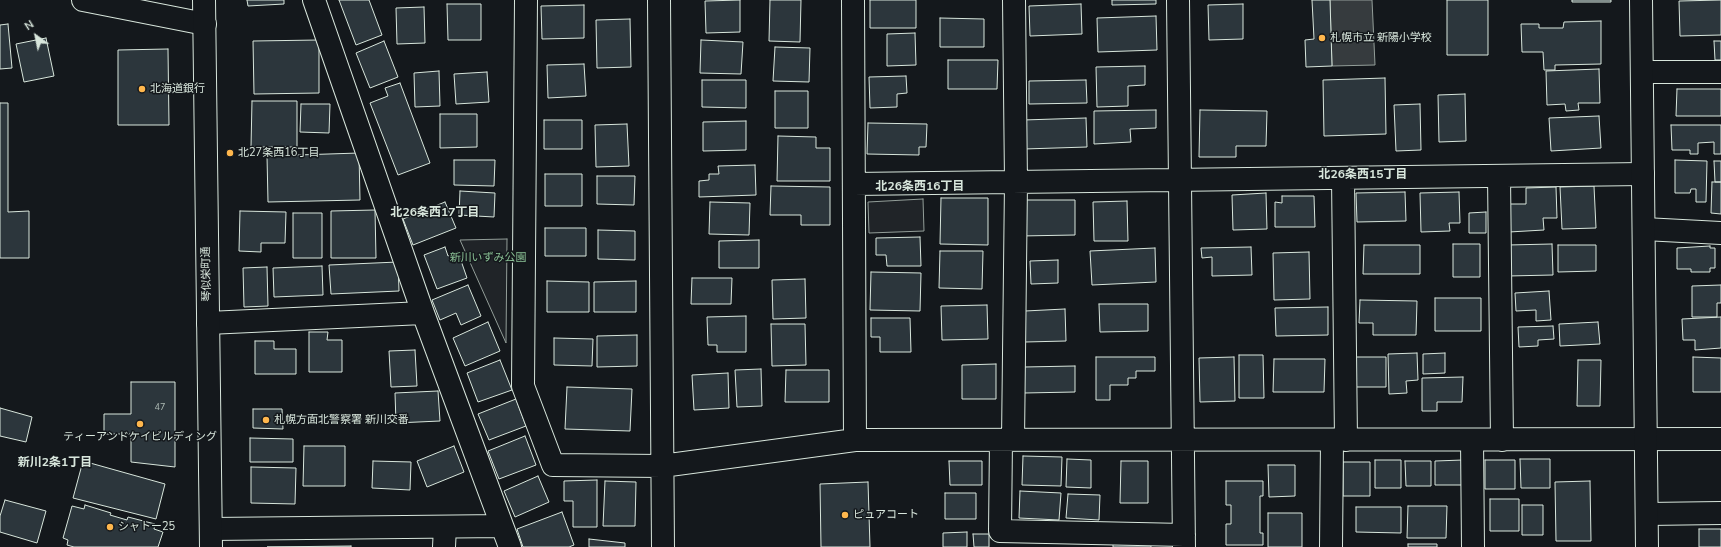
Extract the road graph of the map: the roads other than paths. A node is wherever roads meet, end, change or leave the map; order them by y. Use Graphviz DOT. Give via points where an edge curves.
graph roads {
  1 [pos="83,0"];
  2 [pos="204,0"];
  3 [pos="314,0"];
  4 [pos="526,0"];
  5 [pos="659,0"];
  6 [pos="853,0"];
  7 [pos="1014,0"];
  8 [pos="1178,0"];
  9 [pos="1641,0"];
  10 [pos="205,24"];
  11 [pos="1642,72"];
  12 [pos="1721,72"];
  13 [pos="1643,174"];
  14 [pos="1499,176"];
  15 [pos="1343,178"];
  16 [pos="1180,180"];
  17 [pos="1016,182"];
  18 [pos="854,184"];
  19 [pos="1644,229"];
  20 [pos="1721,234"];
  21 [pos="423,313"];
  22 [pos="208,323"];
  23 [pos="1721,439"];
  24 [pos="855,440"];
  25 [pos="1007,440"];
  26 [pos="1183,440"];
  27 [pos="1339,440"];
  28 [pos="1472,440"];
  29 [pos="1502,440"];
  30 [pos="1645,440"];
  31 [pos="662,466"];
  32 [pos="1721,513"];
  33 [pos="1647,514"];
  34 [pos="502,526"];
  35 [pos="445,537"];
  36 [pos="211,538"];
  37 [pos="1184,541"];
  38 [pos="510,547"];
  39 [pos="663,547"];
  40 [pos="1331,547"];
  41 [pos="1473,547"];
  42 [pos="1647,547"];
  1 -- 10 [label="street"];
  2 -- 10 [label="street, 琴似栄町通"];
  3 -- 21 [label="street"];
  4 -- 31 [label="street" via="523,386 553,465"];
  5 -- 31 [label="street"];
  6 -- 18 [label="street"];
  7 -- 17 [label="street"];
  8 -- 16 [label="street"];
  9 -- 11 [label="street"];
  10 -- 22 [label="street, 琴似栄町通"];
  11 -- 12 [label="street"];
  11 -- 13 [label="street"];
  13 -- 14 [label="street"];
  13 -- 19 [label="street"];
  14 -- 15 [label="street"];
  14 -- 29 [label="street"];
  15 -- 16 [label="street"];
  15 -- 27 [label="street"];
  16 -- 17 [label="street"];
  16 -- 26 [label="street"];
  17 -- 18 [label="street"];
  17 -- 25 [label="street"];
  18 -- 24 [label="street"];
  19 -- 20 [label="street"];
  19 -- 30 [label="street"];
  21 -- 22 [label="street"];
  21 -- 34 [label="street"];
  22 -- 36 [label="street, 琴似栄町通"];
  23 -- 30 [label="street"];
  24 -- 25 [label="street"];
  24 -- 31 [label="street"];
  25 -- 26 [label="street"];
  25 -- 37 [label="street" via="1000,531"];
  26 -- 27 [label="street"];
  26 -- 37 [label="street"];
  27 -- 28 [label="street"];
  27 -- 40 [label="street"];
  28 -- 29 [label="street"];
  28 -- 41 [label="street"];
  29 -- 30 [label="street"];
  30 -- 33 [label="street"];
  31 -- 39 [label="street"];
  32 -- 33 [label="street"];
  33 -- 42 [label="street"];
  34 -- 35 [label="street"];
  34 -- 38 [label="street"];
  35 -- 36 [label="street"];
}
